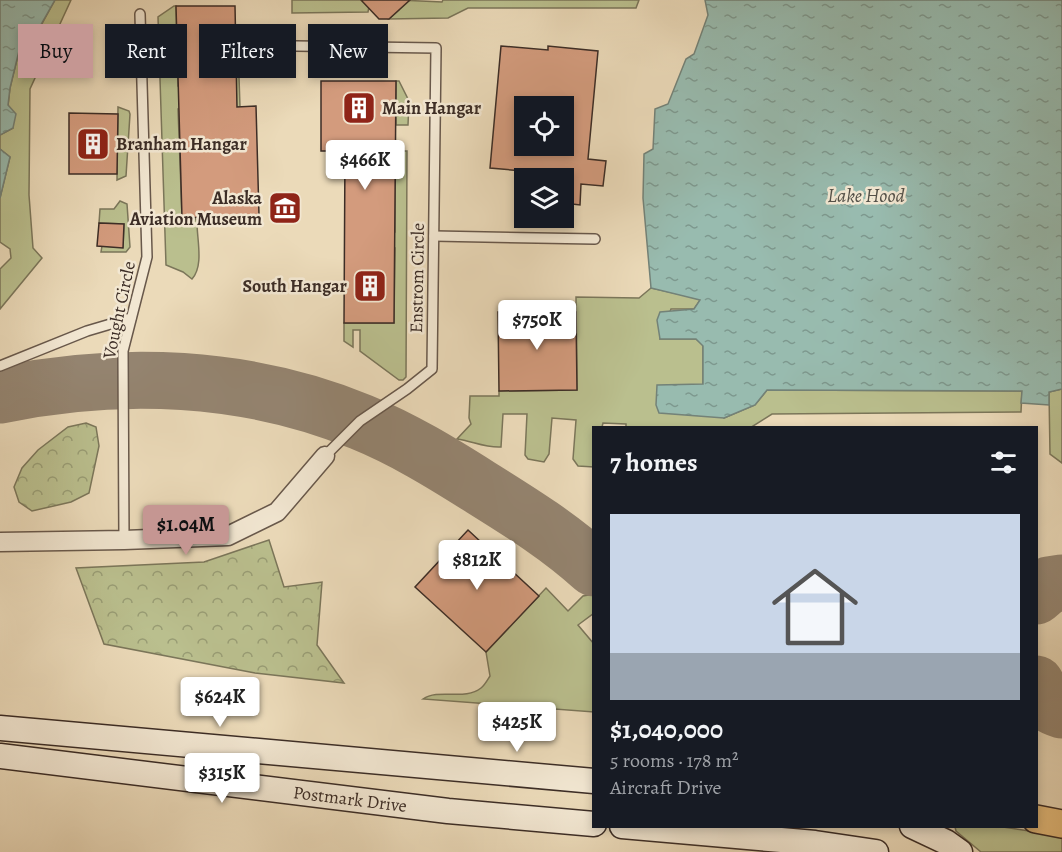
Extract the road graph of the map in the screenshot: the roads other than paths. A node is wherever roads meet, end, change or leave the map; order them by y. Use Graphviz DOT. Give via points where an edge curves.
graph roads {
  1 [pos="140,14"];
  2 [pos="297,46"];
  3 [pos="434,236"];
  4 [pos="595,239"];
  5 [pos="131,318"];
  6 [pos="0,366"];
  7 [pos="325,456"];
  8 [pos="124,540"];
  9 [pos="0,542"];
  10 [pos="0,728"];
  11 [pos="0,756"];
  12 [pos="592,781"];
  13 [pos="1038,819"];
  14 [pos="592,824"];
  15 [pos="1062,824"];
  16 [pos="645,828"];
  17 [pos="916,828"];
  18 [pos="876,852"];
  19 [pos="960,852"];
  1 -- 5 [label="lane, Vought Circle" via="147,257"];
  2 -- 3 [label="lane, Enstrom Circle" via="436,48"];
  3 -- 4 [label="lane"];
  3 -- 7 [label="lane, Enstrom Circle" via="432,369 360,421"];
  5 -- 6 [label="lane"];
  5 -- 8 [label="lane, Vought Circle" via="123,351"];
  7 -- 8 [label="street" via="278,512 228,536"];
  8 -- 9 [label="street"];
  10 -- 12 [label="street, Postmark Drive"];
  11 -- 14 [label="street, Postmark Drive" via="448,812"];
  13 -- 15 [label="main road"];
  16 -- 18 [label="street"];
  17 -- 19 [label="street"];
}
